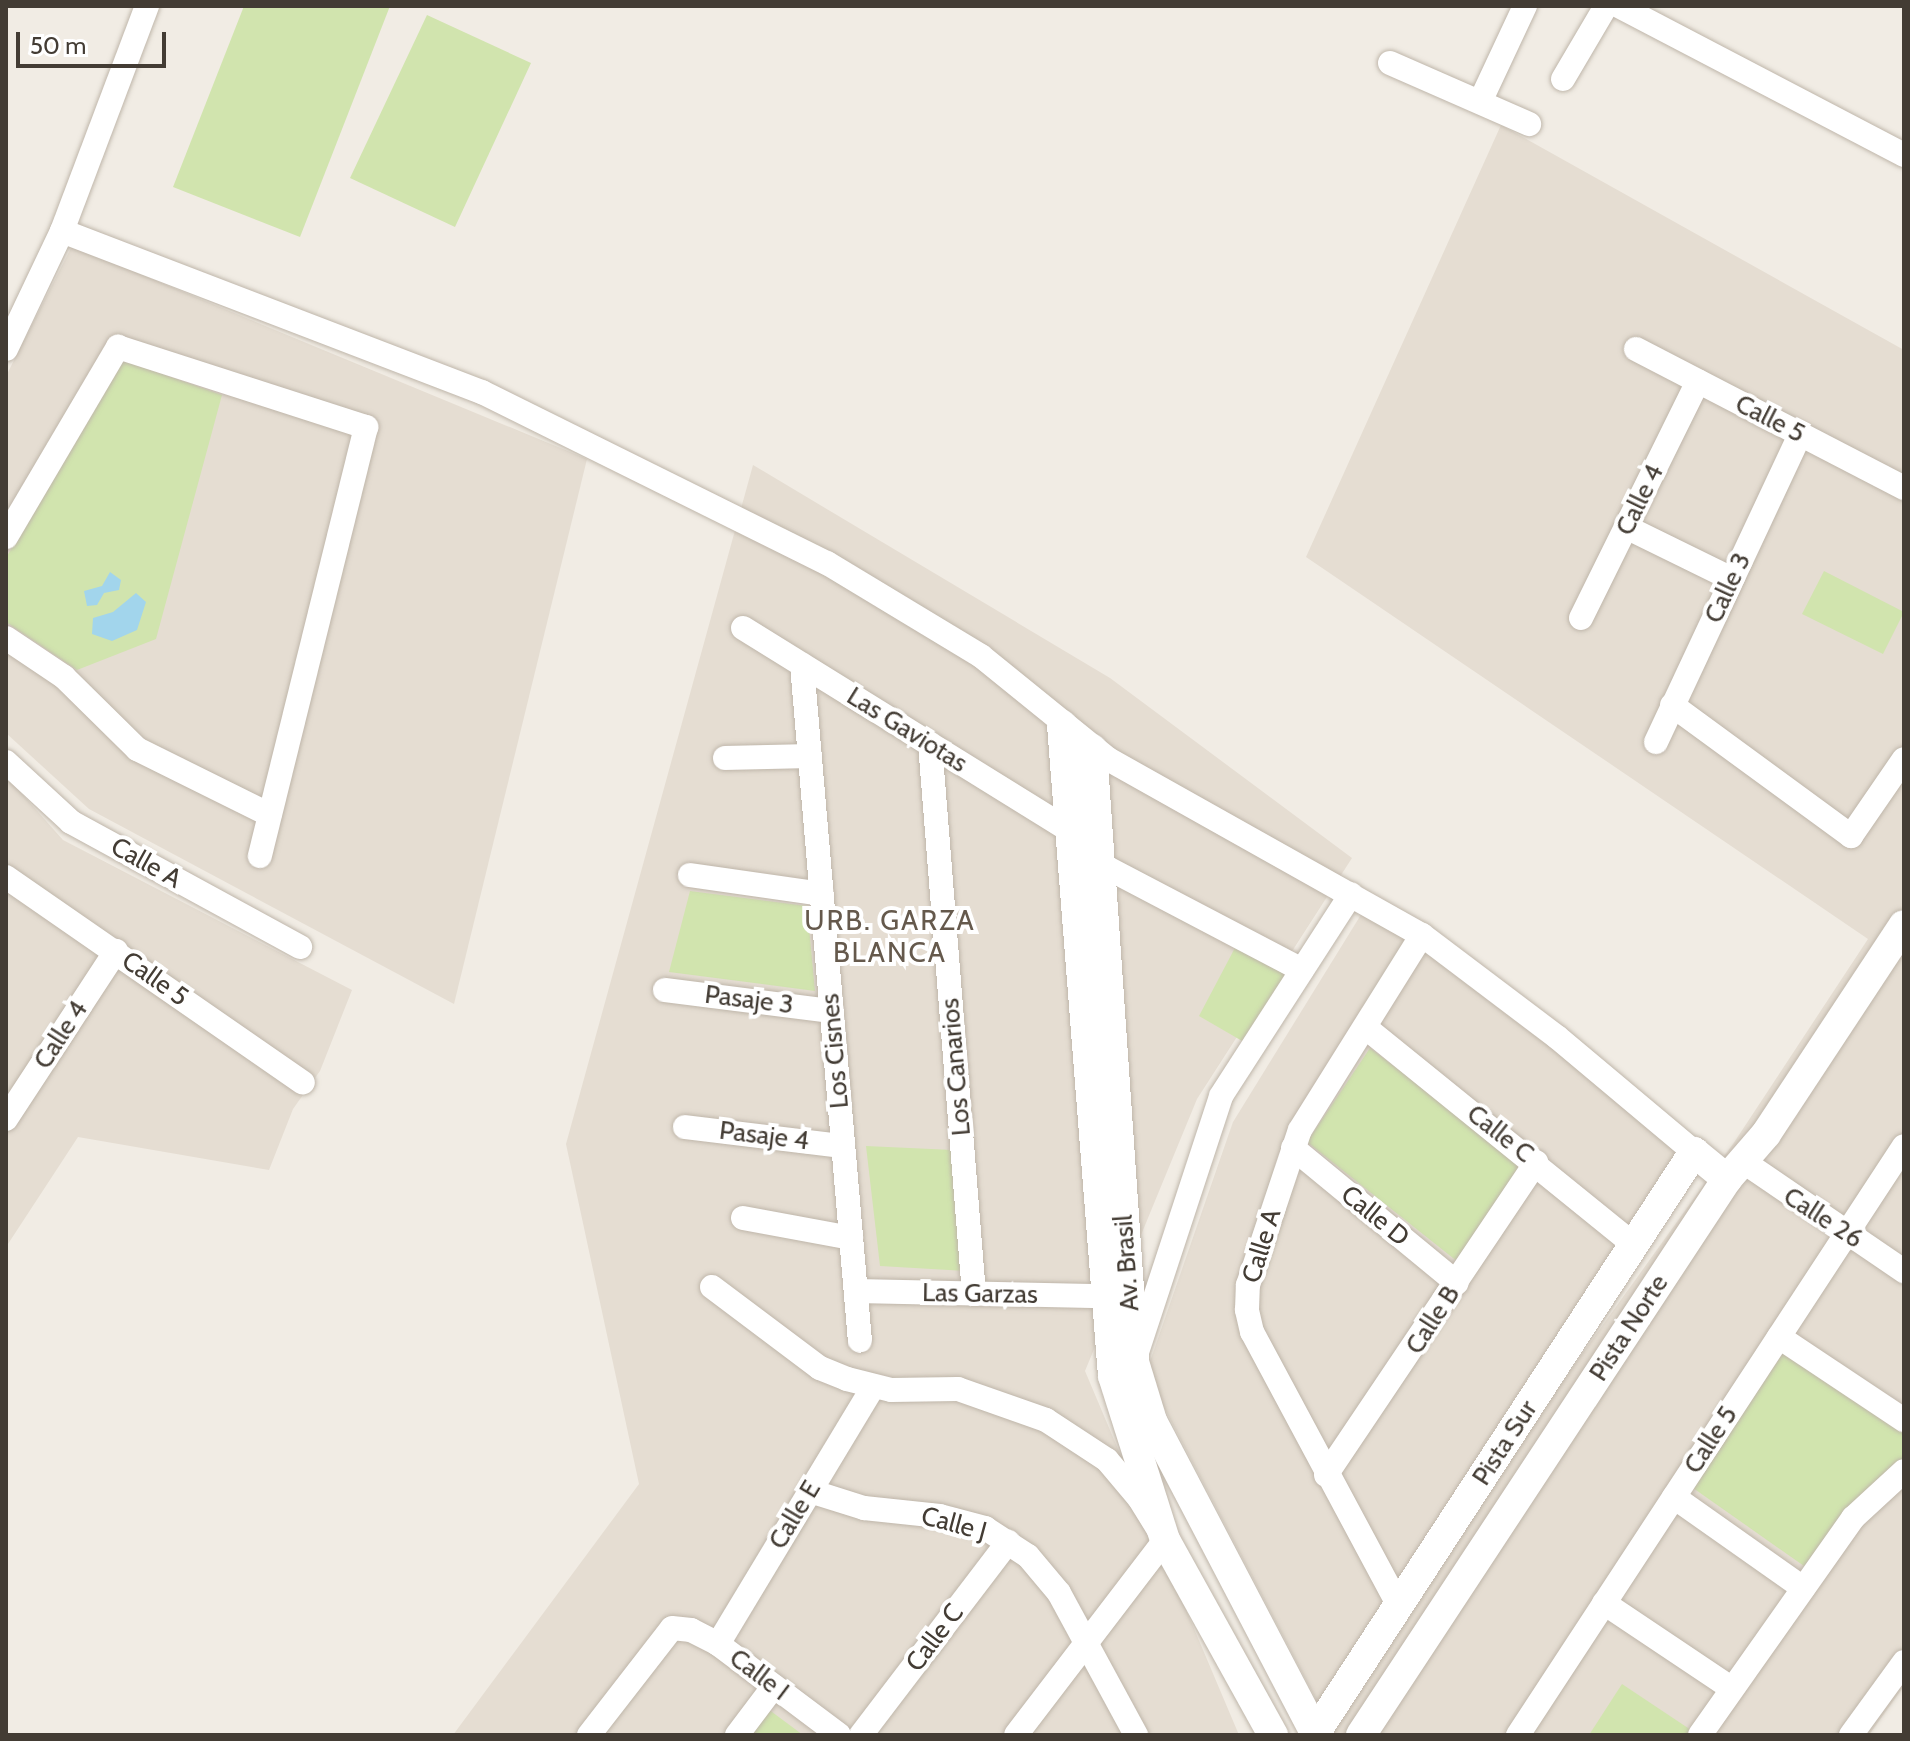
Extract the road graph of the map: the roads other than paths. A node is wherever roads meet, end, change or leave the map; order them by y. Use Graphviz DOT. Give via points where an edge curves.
graph roads {
  1 [pos="147,6"];
  2 [pos="1525,6"];
  3 [pos="1606,6"];
  4 [pos="1619,6"];
  5 [pos="1390,63"];
  6 [pos="1563,79"];
  7 [pos="1480,102"];
  8 [pos="1529,124"];
  9 [pos="1904,155"];
  10 [pos="62,231"];
  11 [pos="6,349"];
  12 [pos="1636,349"];
  13 [pos="1698,381"];
  14 [pos="1800,434"];
  15 [pos="1904,488"];
  16 [pos="1626,527"];
  17 [pos="6,537"];
  18 [pos="1732,579"];
  19 [pos="1581,618"];
  20 [pos="743,628"];
  21 [pos="6,638"];
  22 [pos="802,665"];
  23 [pos="1672,705"];
  24 [pos="1062,725"];
  25 [pos="1656,742"];
  26 [pos="930,744"];
  27 [pos="1092,749"];
  28 [pos="810,756"];
  29 [pos="725,758"];
  30 [pos="1904,759"];
  31 [pos="6,762"];
  32 [pos="270,815"];
  33 [pos="1070,831"];
  34 [pos="260,856"];
  35 [pos="1100,864"];
  36 [pos="690,875"];
  37 [pos="7,880"];
  38 [pos="822,894"];
  39 [pos="1351,894"];
  40 [pos="1904,925"];
  41 [pos="1422,935"];
  42 [pos="300,947"];
  43 [pos="116,951"];
  44 [pos="1302,970"];
  45 [pos="665,990"];
  46 [pos="832,1011"];
  47 [pos="1365,1027"];
  48 [pos="303,1083"];
  49 [pos="8,1114"];
  50 [pos="685,1127"];
  51 [pos="843,1146"];
  52 [pos="1904,1146"];
  53 [pos="1293,1148"];
  54 [pos="1694,1152"];
  55 [pos="1536,1162"];
  56 [pos="1736,1171"];
  57 [pos="743,1218"];
  58 [pos="1846,1234"];
  59 [pos="851,1238"];
  60 [pos="1633,1244"];
  61 [pos="1904,1271"];
  62 [pos="1457,1283"];
  63 [pos="712,1287"];
  64 [pos="856,1291"];
  65 [pos="974,1294"];
  66 [pos="1104,1296"];
  67 [pos="1779,1337"];
  68 [pos="860,1341"];
  69 [pos="1134,1362"];
  70 [pos="873,1387"];
  71 [pos="1904,1420"];
  72 [pos="1904,1471"];
  73 [pos="1326,1475"];
  74 [pos="810,1491"];
  75 [pos="1674,1497"];
  76 [pos="1165,1540"];
  77 [pos="1008,1542"];
  78 [pos="1803,1588"];
  79 [pos="1604,1603"];
  80 [pos="1399,1606"];
  81 [pos="1086,1643"];
  82 [pos="718,1644"];
  83 [pos="1904,1662"];
  84 [pos="774,1686"];
  85 [pos="1731,1688"];
  86 [pos="1315,1734"];
  87 [pos="589,1735"];
  88 [pos="737,1735"];
  89 [pos="839,1735"];
  90 [pos="861,1735"];
  91 [pos="1016,1735"];
  92 [pos="1136,1735"];
  93 [pos="1273,1735"];
  94 [pos="1361,1735"];
  95 [pos="1518,1735"];
  96 [pos="1700,1735"];
  97 [pos="1851,1735"];
  1 -- 10 [label="street"];
  2 -- 7 [label="street"];
  3 -- 6 [label="street"];
  4 -- 9 [label="street"];
  5 -- 7 [label="street"];
  7 -- 8 [label="street"];
  10 -- 11 [label="street"];
  10 -- 24 [label="street" via="482,392 735,514 764,535 827,563 946,632"];
  12 -- 13 [label="street, Calle 5"];
  13 -- 14 [label="street, Calle 5"];
  13 -- 16 [label="street, Calle 4"];
  14 -- 15 [label="street, Calle 5"];
  14 -- 18 [label="street, Calle 3"];
  16 -- 18 [label="street"];
  16 -- 19 [label="street, Calle 4"];
  17 -- 32 [label="street" via="118,347 366,427"];
  18 -- 23 [label="street, Calle 3"];
  20 -- 22 [label="street, Las Gaviotas"];
  21 -- 32 [label="street" via="64,677 137,749"];
  22 -- 26 [label="street, Las Gaviotas"];
  22 -- 28 [label="street, Los Cisnes"];
  23 -- 25 [label="street, Calle 3"];
  23 -- 30 [label="street" via="1851,836"];
  24 -- 27 [label="street"];
  24 -- 33 [label="street, Av. Brasil"];
  26 -- 33 [label="street, Las Gaviotas"];
  26 -- 65 [label="street, Los Canarios"];
  27 -- 35 [label="street, Av. Brasil"];
  27 -- 39 [label="street"];
  28 -- 29 [label="street"];
  28 -- 38 [label="street, Los Cisnes"];
  31 -- 42 [label="street, Calle A" via="71,822"];
  32 -- 34 [label="street"];
  33 -- 66 [label="street, Av. Brasil"];
  35 -- 44 [label="street"];
  35 -- 69 [label="street, Av. Brasil"];
  36 -- 38 [label="street"];
  37 -- 43 [label="street, Calle 5"];
  38 -- 46 [label="street, Los Cisnes"];
  39 -- 41 [label="street"];
  39 -- 44 [label="street"];
  40 -- 56 [label="street, Pista Norte"];
  41 -- 47 [label="street, Calle A"];
  41 -- 54 [label="street" via="1557,1037"];
  43 -- 48 [label="street, Calle 5"];
  43 -- 49 [label="street, Calle 4"];
  44 -- 69 [label="street" via="1221,1096"];
  45 -- 46 [label="street, Pasaje 3"];
  46 -- 51 [label="street, Los Cisnes"];
  47 -- 53 [label="street, Calle A"];
  47 -- 55 [label="street, Calle C"];
  50 -- 51 [label="street, Pasaje 4"];
  51 -- 59 [label="street, Los Cisnes"];
  52 -- 58 [label="street, Calle 5"];
  53 -- 62 [label="street, Calle D"];
  53 -- 73 [label="street, Calle A" via="1248,1285 1247,1310 1252,1332"];
  54 -- 56 [label="street"];
  54 -- 60 [label="street, Pista Sur"];
  55 -- 60 [label="street, Calle C"];
  55 -- 62 [label="street, Calle B"];
  56 -- 58 [label="street, Calle 26"];
  56 -- 94 [label="street, Pista Norte"];
  57 -- 59 [label="street"];
  58 -- 61 [label="street, Calle 26"];
  58 -- 67 [label="street, Calle 5"];
  59 -- 64 [label="street, Los Cisnes"];
  60 -- 80 [label="street, Pista Sur"];
  62 -- 73 [label="street, Calle B"];
  63 -- 70 [label="street" via="820,1368"];
  64 -- 65 [label="street, Las Garzas"];
  64 -- 68 [label="street, Los Cisnes"];
  65 -- 66 [label="street, Las Garzas"];
  66 -- 76 [label="street, Av. Brasil" via="1113,1376"];
  67 -- 71 [label="street"];
  67 -- 75 [label="street, Calle 5"];
  69 -- 86 [label="street, Av. Brasil" via="1152,1421"];
  70 -- 74 [label="street, Calle E"];
  70 -- 76 [label="street" via="958,1389 1046,1420 1107,1460"];
  72 -- 78 [label="street" via="1853,1518"];
  73 -- 80 [label="street, Calle A"];
  74 -- 77 [label="street, Calle J" via="864,1508 940,1516 985,1528"];
  74 -- 82 [label="street, Calle E"];
  75 -- 78 [label="street"];
  75 -- 79 [label="street, Calle 5"];
  76 -- 81 [label="street"];
  76 -- 93 [label="street, Av. Brasil"];
  77 -- 81 [label="street, Calle J" via="1046,1575"];
  77 -- 90 [label="street, Calle C"];
  78 -- 85 [label="street"];
  79 -- 85 [label="street"];
  79 -- 95 [label="street, Calle 5"];
  80 -- 86 [label="street, Pista Sur"];
  81 -- 91 [label="street"];
  81 -- 92 [label="street, Calle J"];
  82 -- 84 [label="street, Calle I"];
  82 -- 87 [label="street, Calle I" via="691,1630 672,1628"];
  83 -- 97 [label="street"];
  84 -- 88 [label="street"];
  84 -- 89 [label="street, Calle I"];
  85 -- 96 [label="street"];
}
